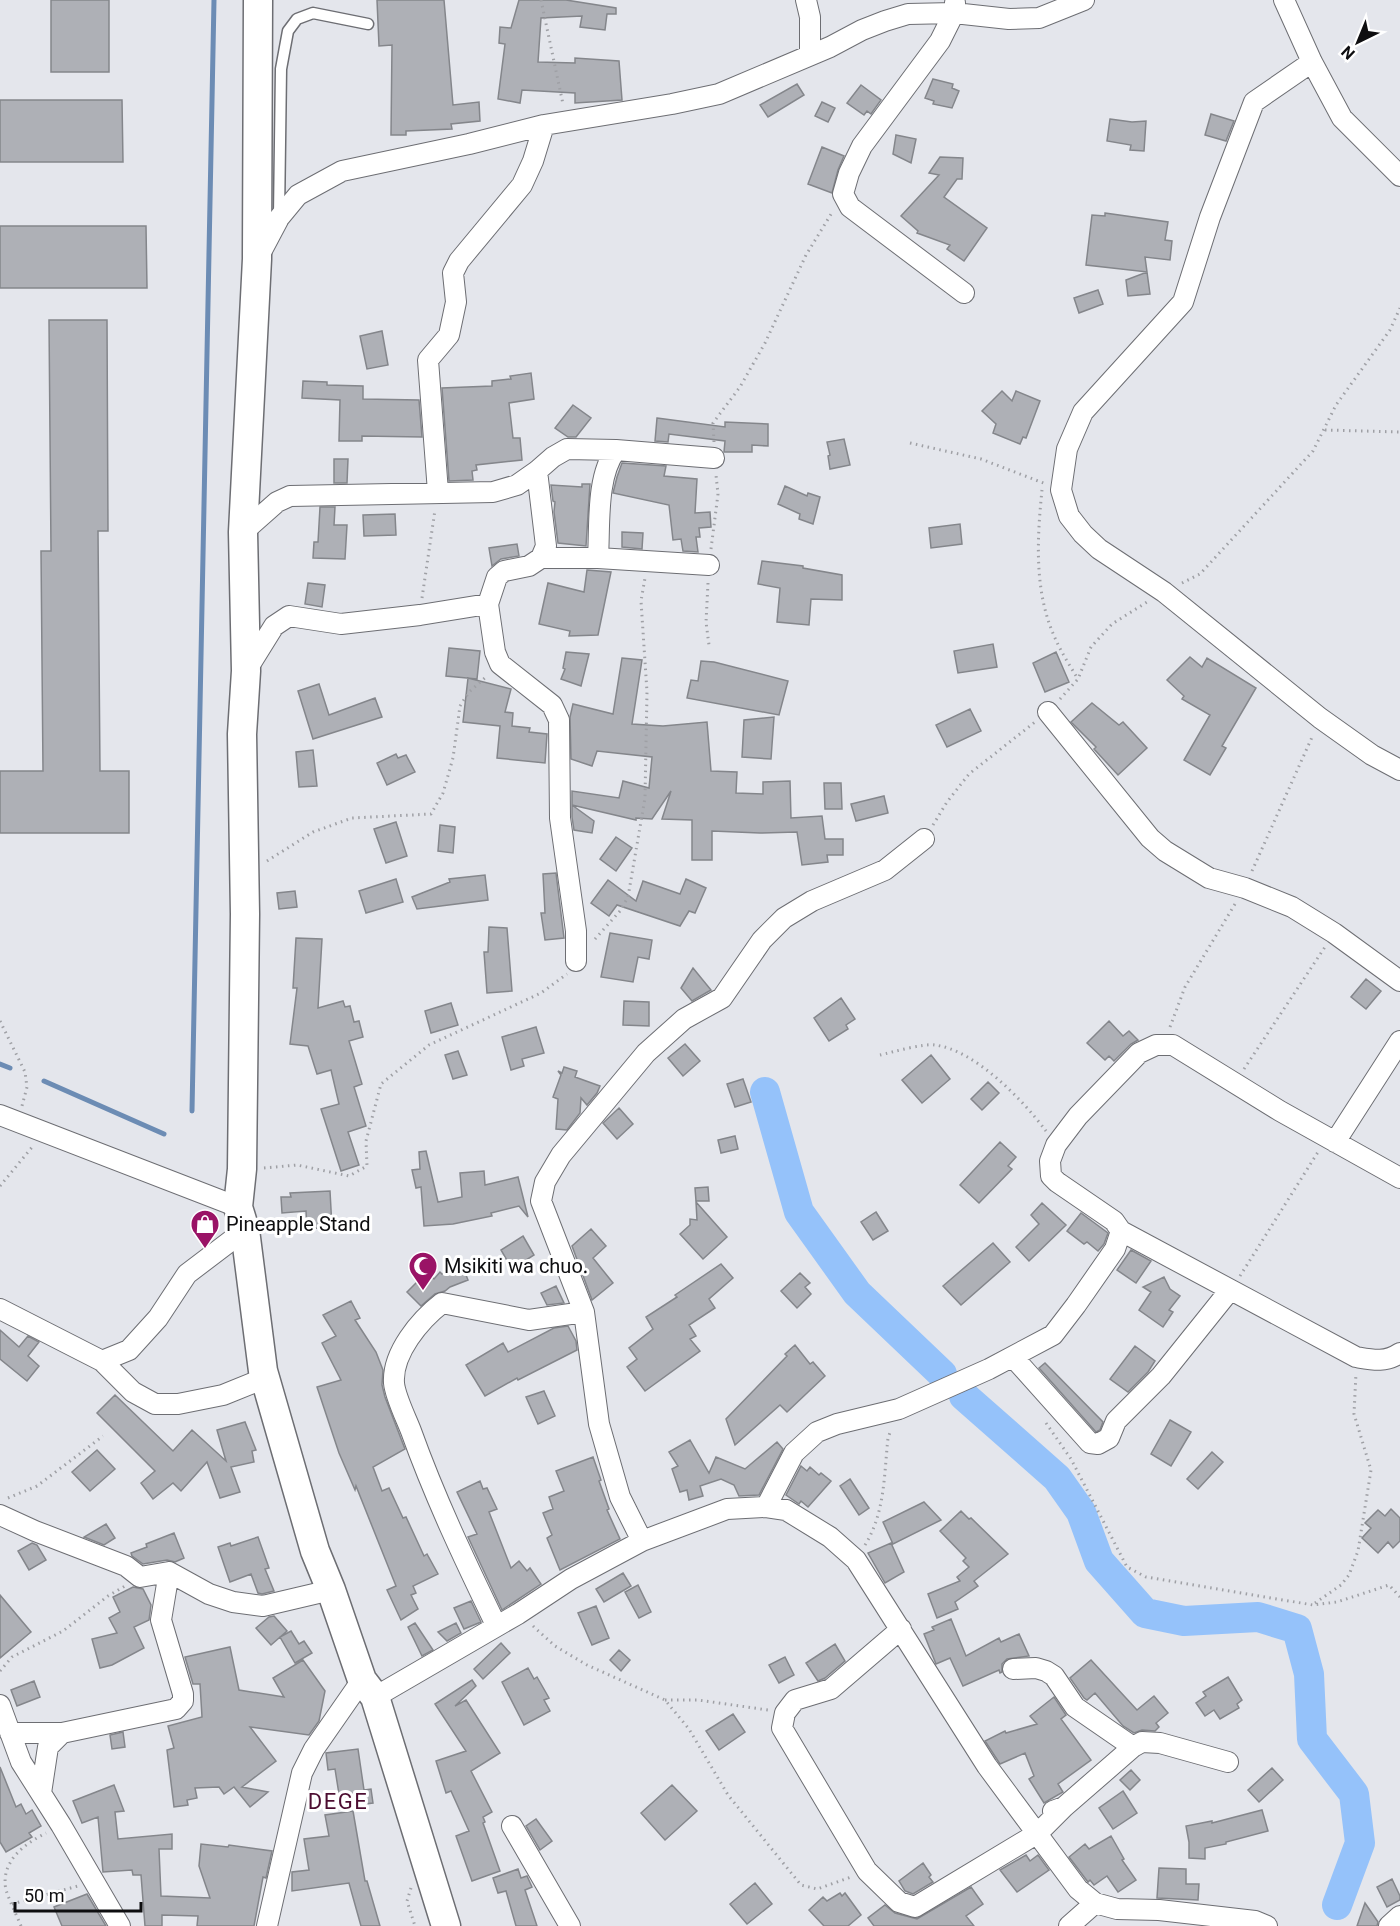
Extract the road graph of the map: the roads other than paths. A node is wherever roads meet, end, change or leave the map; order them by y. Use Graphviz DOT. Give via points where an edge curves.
graph roads {
  1 [pos="258,0"];
  2 [pos="806,0"];
  3 [pos="1084,0"];
  4 [pos="1284,0"];
  5 [pos="955,7"];
  6 [pos="368,24"];
  7 [pos="810,55"];
  8 [pos="1312,62"];
  9 [pos="544,125"];
  10 [pos="1400,176"];
  11 [pos="279,218"];
  12 [pos="257,259"];
  13 [pos="964,293"];
  14 [pos="616,450"];
  15 [pos="714,458"];
  16 [pos="537,471"];
  17 [pos="438,492"];
  18 [pos="243,532"];
  19 [pos="541,558"];
  20 [pos="598,558"];
  21 [pos="709,564"];
  22 [pos="488,603"];
  23 [pos="246,672"];
  24 [pos="1048,712"];
  25 [pos="1400,770"];
  26 [pos="924,839"];
  27 [pos="576,961"];
  28 [pos="1400,981"];
  29 [pos="1400,1041"];
  30 [pos="5,1117"];
  31 [pos="1330,1140"];
  32 [pos="1400,1178"];
  33 [pos="241,1218"];
  34 [pos="1121,1231"];
  35 [pos="1230,1290"];
  36 [pos="0,1309"];
  37 [pos="584,1312"];
  38 [pos="1400,1353"];
  39 [pos="1013,1357"];
  40 [pos="102,1361"];
  41 [pos="265,1378"];
  42 [pos="766,1507"];
  43 [pos="0,1515"];
  44 [pos="642,1541"];
  45 [pos="170,1572"];
  46 [pos="331,1590"];
  47 [pos="496,1625"];
  48 [pos="901,1629"];
  49 [pos="1013,1669"];
  50 [pos="369,1688"];
  51 [pos="0,1705"];
  52 [pos="10,1733"];
  53 [pos="62,1733"];
  54 [pos="1133,1747"];
  55 [pos="1228,1762"];
  56 [pos="41,1793"];
  57 [pos="512,1826"];
  58 [pos="1033,1826"];
  59 [pos="1095,1903"];
  60 [pos="1400,1916"];
  61 [pos="120,1926"];
  62 [pos="267,1926"];
  63 [pos="446,1926"];
  64 [pos="570,1926"];
  65 [pos="1069,1926"];
  66 [pos="1267,1926"];
  67 [pos="1389,1926"];
  1 -- 12 [label="main road"];
  2 -- 7 [label="street"];
  3 -- 5 [label="street" via="1039,18 1009,19"];
  4 -- 8 [label="street"];
  5 -- 7 [label="street" via="885,21"];
  5 -- 13 [label="street" via="940,41 862,146 843,194 849,207"];
  6 -- 11 [label="lane" via="313,13 297,19 288,31 281,69"];
  7 -- 9 [label="street" via="719,94"];
  8 -- 10 [label="street" via="1342,118"];
  8 -- 25 [label="street" via="1254,102 1183,302 1083,412 1067,449 1061,490 1068,516 1099,549 1164,592 1320,718"];
  9 -- 11 [label="street" via="342,171 298,195"];
  9 -- 17 [label="street" via="522,185 453,273 456,302 449,335 428,360"];
  11 -- 12 [label="street"];
  12 -- 18 [label="main road"];
  14 -- 15 [label="street"];
  14 -- 16 [label="street" via="567,449"];
  14 -- 20 [label="street" via="608,460 603,482"];
  16 -- 17 [label="street" via="517,485 494,492"];
  16 -- 19 [label="street" via="546,546"];
  17 -- 18 [label="street" via="290,496 277,502"];
  18 -- 23 [label="main road"];
  19 -- 20 [label="street"];
  19 -- 22 [label="street" via="529,566 504,571 497,577"];
  20 -- 21 [label="street"];
  22 -- 23 [label="street" via="341,624 289,616 274,626"];
  22 -- 27 [label="street" via="500,664 552,705 559,720 560,818 576,931"];
  23 -- 33 [label="main road" via="242,734"];
  24 -- 28 [label="street" via="1150,838 1166,851 1209,878 1292,907"];
  26 -- 37 [label="street" via="885,870 812,901 784,918 762,940 722,998 684,1019 646,1053 561,1155 545,1182 541,1201"];
  29 -- 31 [label="street"];
  30 -- 33 [label="street"];
  31 -- 32 [label="street"];
  31 -- 34 [label="street" via="1173,1045 1156,1045 1139,1053 1078,1116 1056,1145 1050,1161 1051,1176 1114,1221"];
  33 -- 40 [label="street" via="187,1274 158,1318 129,1350"];
  33 -- 41 [label="main road"];
  34 -- 35 [label="street"];
  34 -- 39 [label="street" via="1115,1249 1053,1335"];
  35 -- 38 [label="street" via="1356,1357 1377,1361"];
  35 -- 39 [label="street" via="1161,1376 1116,1421 1108,1438 1098,1444 1090,1443"];
  36 -- 40 [label="street"];
  37 -- 44 [label="street" via="599,1424 620,1497"];
  37 -- 47 [label="street" via="529,1320 442,1303 406,1343 396,1363 394,1384 431,1486"];
  39 -- 42 [label="street" via="899,1409 817,1432 794,1453"];
  40 -- 41 [label="street" via="133,1392 154,1404 178,1404 223,1395"];
  41 -- 46 [label="main road" via="315,1551"];
  42 -- 44 [label="street" via="727,1509"];
  42 -- 48 [label="street" via="786,1510 830,1537 856,1560"];
  43 -- 45 [label="street" via="126,1566 140,1578"];
  44 -- 47 [label="street"];
  45 -- 46 [label="street" via="209,1594 263,1606"];
  45 -- 53 [label="street" via="161,1620 183,1701 176,1709"];
  46 -- 50 [label="main road"];
  47 -- 50 [label="street" via="396,1687"];
  48 -- 58 [label="street" via="987,1766"];
  48 -- 58 [label="street" via="831,1689 795,1701 785,1713 782,1728 867,1871 899,1902 915,1907"];
  49 -- 54 [label="street" via="1036,1668 1054,1676 1075,1707"];
  50 -- 62 [label="street" via="314,1749 302,1773"];
  50 -- 63 [label="main road"];
  51 -- 52 [label="street"];
  52 -- 53 [label="street"];
  52 -- 56 [label="street" via="21,1762"];
  53 -- 56 [label="street" via="48,1747"];
  54 -- 55 [label="street" via="1142,1742 1160,1743"];
  54 -- 58 [label="street" via="1064,1807"];
  56 -- 61 [label="street"];
  57 -- 64 [label="street"];
  58 -- 59 [label="street" via="1078,1889"];
  59 -- 65 [label="street"];
  59 -- 66 [label="street" via="1118,1909 1255,1921"];
  60 -- 67 [label="street"];
}
